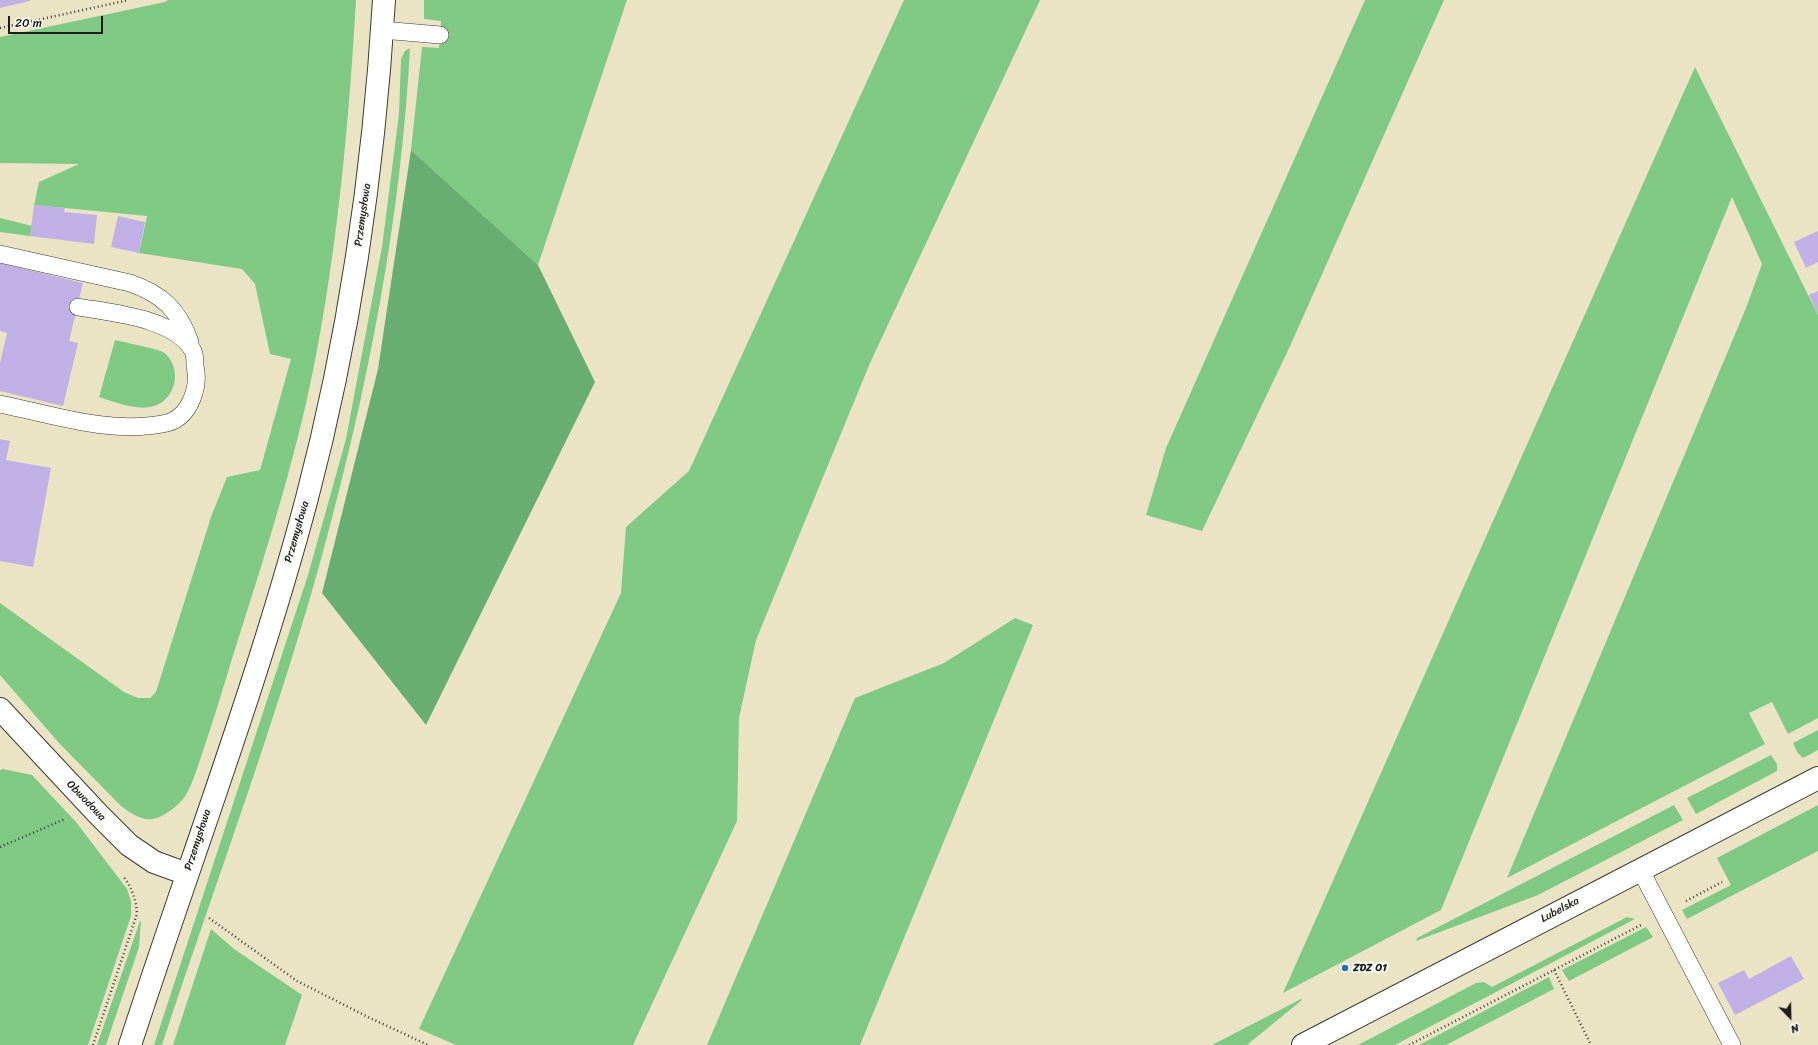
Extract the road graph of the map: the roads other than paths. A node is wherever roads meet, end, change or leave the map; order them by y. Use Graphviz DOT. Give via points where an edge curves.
graph roads {
  1 [pos="384,0"];
  2 [pos="382,30"];
  3 [pos="440,35"];
  4 [pos="0,254"];
  5 [pos="78,307"];
  6 [pos="193,352"];
  7 [pos="0,404"];
  8 [pos="0,709"];
  9 [pos="1818,778"];
  10 [pos="1640,869"];
  11 [pos="187,874"];
  12 [pos="130,1045"];
  13 [pos="1303,1045"];
  14 [pos="1732,1045"];
  1 -- 2 [label="main road, Przemysłowa"];
  2 -- 3 [label="lane"];
  2 -- 11 [label="main road, Przemysłowa" via="375,128 351,293 331,397 290,558"];
  4 -- 6 [label="lane" via="148,289 165,300 176,314 186,331"];
  5 -- 6 [label="lane" via="156,323 171,329"];
  6 -- 7 [label="lane" via="196,386 191,402 183,414 169,422 145,426 115,426"];
  8 -- 11 [label="main road, Obwodowa" via="130,845 154,862"];
  9 -- 10 [label="main road, Lubelska"];
  10 -- 13 [label="main road, Lubelska"];
  10 -- 14 [label="lane"];
  11 -- 12 [label="main road, Przemysłowa"];
}
